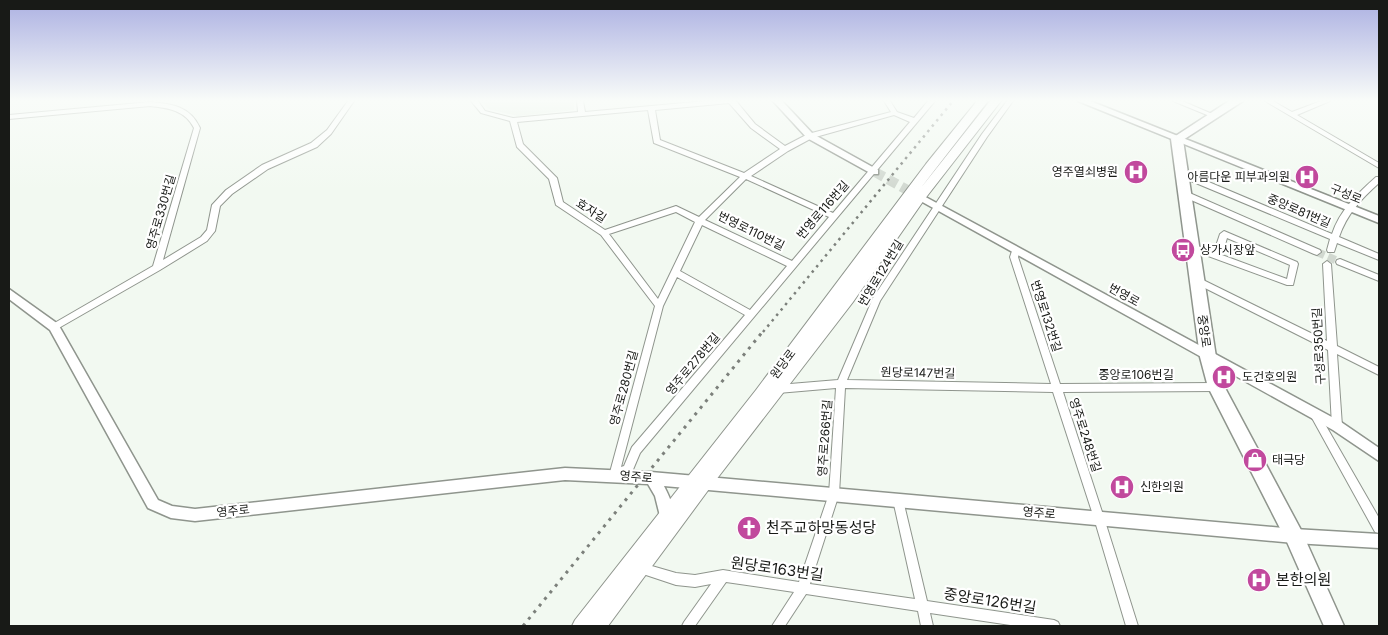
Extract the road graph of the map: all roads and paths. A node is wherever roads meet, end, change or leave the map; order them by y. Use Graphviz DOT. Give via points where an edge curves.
graph roads {
  1 [pos="196,131"];
  2 [pos="330,131"];
  3 [pos="516,131"];
  4 [pos="655,131"];
  5 [pos="759,131"];
  6 [pos="805,131"];
  7 [pos="830,131"];
  8 [pos="906,131"];
  9 [pos="960,131"];
  10 [pos="973,131"];
  11 [pos="988,131"];
  12 [pos="1156,131"];
  13 [pos="1190,131"];
  14 [pos="1319,131"];
  15 [pos="810,136"];
  16 [pos="1177,139"];
  17 [pos="785,149"];
  18 [pos="1379,166"];
  19 [pos="874,171"];
  20 [pos="1182,174"];
  21 [pos="745,176"];
  22 [pos="1379,179"];
  23 [pos="1185,194"];
  24 [pos="920,197"];
  25 [pos="938,207"];
  26 [pos="1348,208"];
  27 [pos="833,216"];
  28 [pos="700,220"];
  29 [pos="1379,220"];
  30 [pos="604,233"];
  31 [pos="1334,238"];
  32 [pos="1192,247"];
  33 [pos="1016,250"];
  34 [pos="1331,250"];
  35 [pos="1317,252"];
  36 [pos="1217,256"];
  37 [pos="1379,257"];
  38 [pos="1340,262"];
  39 [pos="791,264"];
  40 [pos="1327,264"];
  41 [pos="157,268"];
  42 [pos="674,272"];
  43 [pos="1379,278"];
  44 [pos="1196,280"];
  45 [pos="9,293"];
  46 [pos="659,306"];
  47 [pos="750,314"];
  48 [pos="54,327"];
  49 [pos="1331,348"];
  50 [pos="1208,357"];
  51 [pos="1379,372"];
  52 [pos="841,384"];
  53 [pos="1216,387"];
  54 [pos="1056,388"];
  55 [pos="778,389"];
  56 [pos="1315,415"];
  57 [pos="1336,426"];
  58 [pos="1379,455"];
  59 [pos="614,476"];
  60 [pos="651,478"];
  61 [pos="697,484"];
  62 [pos="834,494"];
  63 [pos="898,500"];
  64 [pos="666,515"];
  65 [pos="1099,518"];
  66 [pos="1379,528"];
  67 [pos="1294,536"];
  68 [pos="1379,541"];
  69 [pos="635,566"];
  70 [pos="723,576"];
  71 [pos="804,588"];
  72 [pos="922,606"];
  73 [pos="581,626"];
  74 [pos="597,626"];
  75 [pos="688,626"];
  76 [pos="778,626"];
  77 [pos="927,626"];
  78 [pos="1054,626"];
  79 [pos="1132,626"];
  80 [pos="1334,626"];
  1 -- 41 [label="street, 영주로330번길"];
  2 -- 41 [label="street" via="314,144 265,167 229,192 216,205 211,231 204,239"];
  3 -- 30 [label="street, 효자길" via="520,145 553,178 559,204"];
  4 -- 21 [label="street" via="657,141"];
  5 -- 17 [label="street"];
  6 -- 15 [label="street"];
  7 -- 15 [label="street, 번영로110번길"];
  8 -- 19 [label="street, 번영로116번길"];
  9 -- 61 [label="main road, 원당로"];
  10 -- 24 [label="main road, 원당로"];
  11 -- 25 [label="street"];
  12 -- 16 [label="street, 구성로"];
  13 -- 16 [label="main road"];
  14 -- 18 [label="street"];
  15 -- 17 [label="street, 번영로110번길"];
  15 -- 19 [label="street"];
  16 -- 20 [label="main road, 중앙로"];
  16 -- 26 [label="street, 구성로"];
  17 -- 21 [label="street, 번영로110번길"];
  19 -- 27 [label="street, 번영로116번길"];
  20 -- 23 [label="main road, 중앙로"];
  20 -- 31 [label="street, 중앙로81번길"];
  21 -- 27 [label="street"];
  21 -- 28 [label="street, 번영로110번길"];
  22 -- 26 [label="street"];
  23 -- 32 [label="main road, 중앙로"];
  23 -- 35 [label="street"];
  24 -- 25 [label="street, 번영로"];
  24 -- 55 [label="main road, 원당로"];
  25 -- 33 [label="street, 번영로"];
  25 -- 52 [label="street, 번영로124번길" via="876,300"];
  26 -- 29 [label="street, 구성로"];
  26 -- 31 [label="street"];
  27 -- 39 [label="street, 번영로116번길"];
  28 -- 30 [label="street, 번영로110번길" via="676,209"];
  28 -- 39 [label="street, 번영로110번길"];
  28 -- 42 [label="street, 번영로110번길"];
  30 -- 46 [label="street, 효자길"];
  31 -- 34 [label="street"];
  31 -- 37 [label="street, 중앙로81번길"];
  32 -- 36 [label="street"];
  32 -- 44 [label="main road, 중앙로"];
  33 -- 50 [label="street, 번영로"];
  33 -- 54 [label="street, 번영로132번길" via="1014,257"];
  36 -- 36 [label="street" via="1267,274 1290,283 1294,264 1224,234"];
  38 -- 43 [label="street"];
  39 -- 47 [label="street, 영주로278번길"];
  40 -- 49 [label="street, 구성로350번길"];
  41 -- 48 [label="street, 영주로330번길"];
  42 -- 46 [label="street, 번영로110번길"];
  42 -- 47 [label="street"];
  44 -- 49 [label="street"];
  44 -- 50 [label="main road, 중앙로"];
  45 -- 48 [label="street, 영주로"];
  46 -- 59 [label="street, 영주로280번길"];
  47 -- 59 [label="street, 영주로278번길" via="636,450 628,469"];
  48 -- 59 [label="street, 영주로" via="153,504 171,512 195,515 565,474"];
  49 -- 51 [label="street"];
  49 -- 57 [label="street, 구성로350번길"];
  50 -- 53 [label="main road, 중앙로"];
  50 -- 56 [label="street, 번영로"];
  52 -- 54 [label="street, 원당로147번길"];
  52 -- 55 [label="street, 원당로147번길"];
  52 -- 62 [label="street, 영주로266번길"];
  53 -- 54 [label="street, 중앙로106번길"];
  53 -- 67 [label="main road, 중앙로"];
  54 -- 65 [label="street, 영주로248번길"];
  55 -- 61 [label="main road, 원당로"];
  56 -- 57 [label="street, 번영로"];
  56 -- 66 [label="street"];
  57 -- 58 [label="street, 번영로"];
  59 -- 60 [label="street, 영주로"];
  60 -- 61 [label="street, 영주로"];
  60 -- 64 [label="street" via="660,488"];
  61 -- 62 [label="street, 영주로"];
  61 -- 64 [label="main road, 원당로"];
  61 -- 69 [label="main road, 원당로"];
  62 -- 63 [label="street, 영주로"];
  62 -- 71 [label="street, 영주로266번길"];
  63 -- 65 [label="street, 영주로"];
  63 -- 72 [label="street"];
  64 -- 69 [label="main road, 원당로"];
  65 -- 67 [label="street, 영주로"];
  65 -- 79 [label="street, 영주로248번길"];
  67 -- 68 [label="street, 영주로"];
  67 -- 80 [label="main road, 중앙로"];
  69 -- 70 [label="street, 원당로163번길" via="676,579 695,581"];
  69 -- 73 [label="main road, 원당로"];
  69 -- 74 [label="main road, 원당로"];
  70 -- 71 [label="street, 원당로163번길"];
  70 -- 75 [label="street"];
  71 -- 72 [label="street, 원당로163번길"];
  71 -- 76 [label="street, 영주로266번길"];
  72 -- 77 [label="street"];
  72 -- 78 [label="street, 중앙로126번길"];
}
